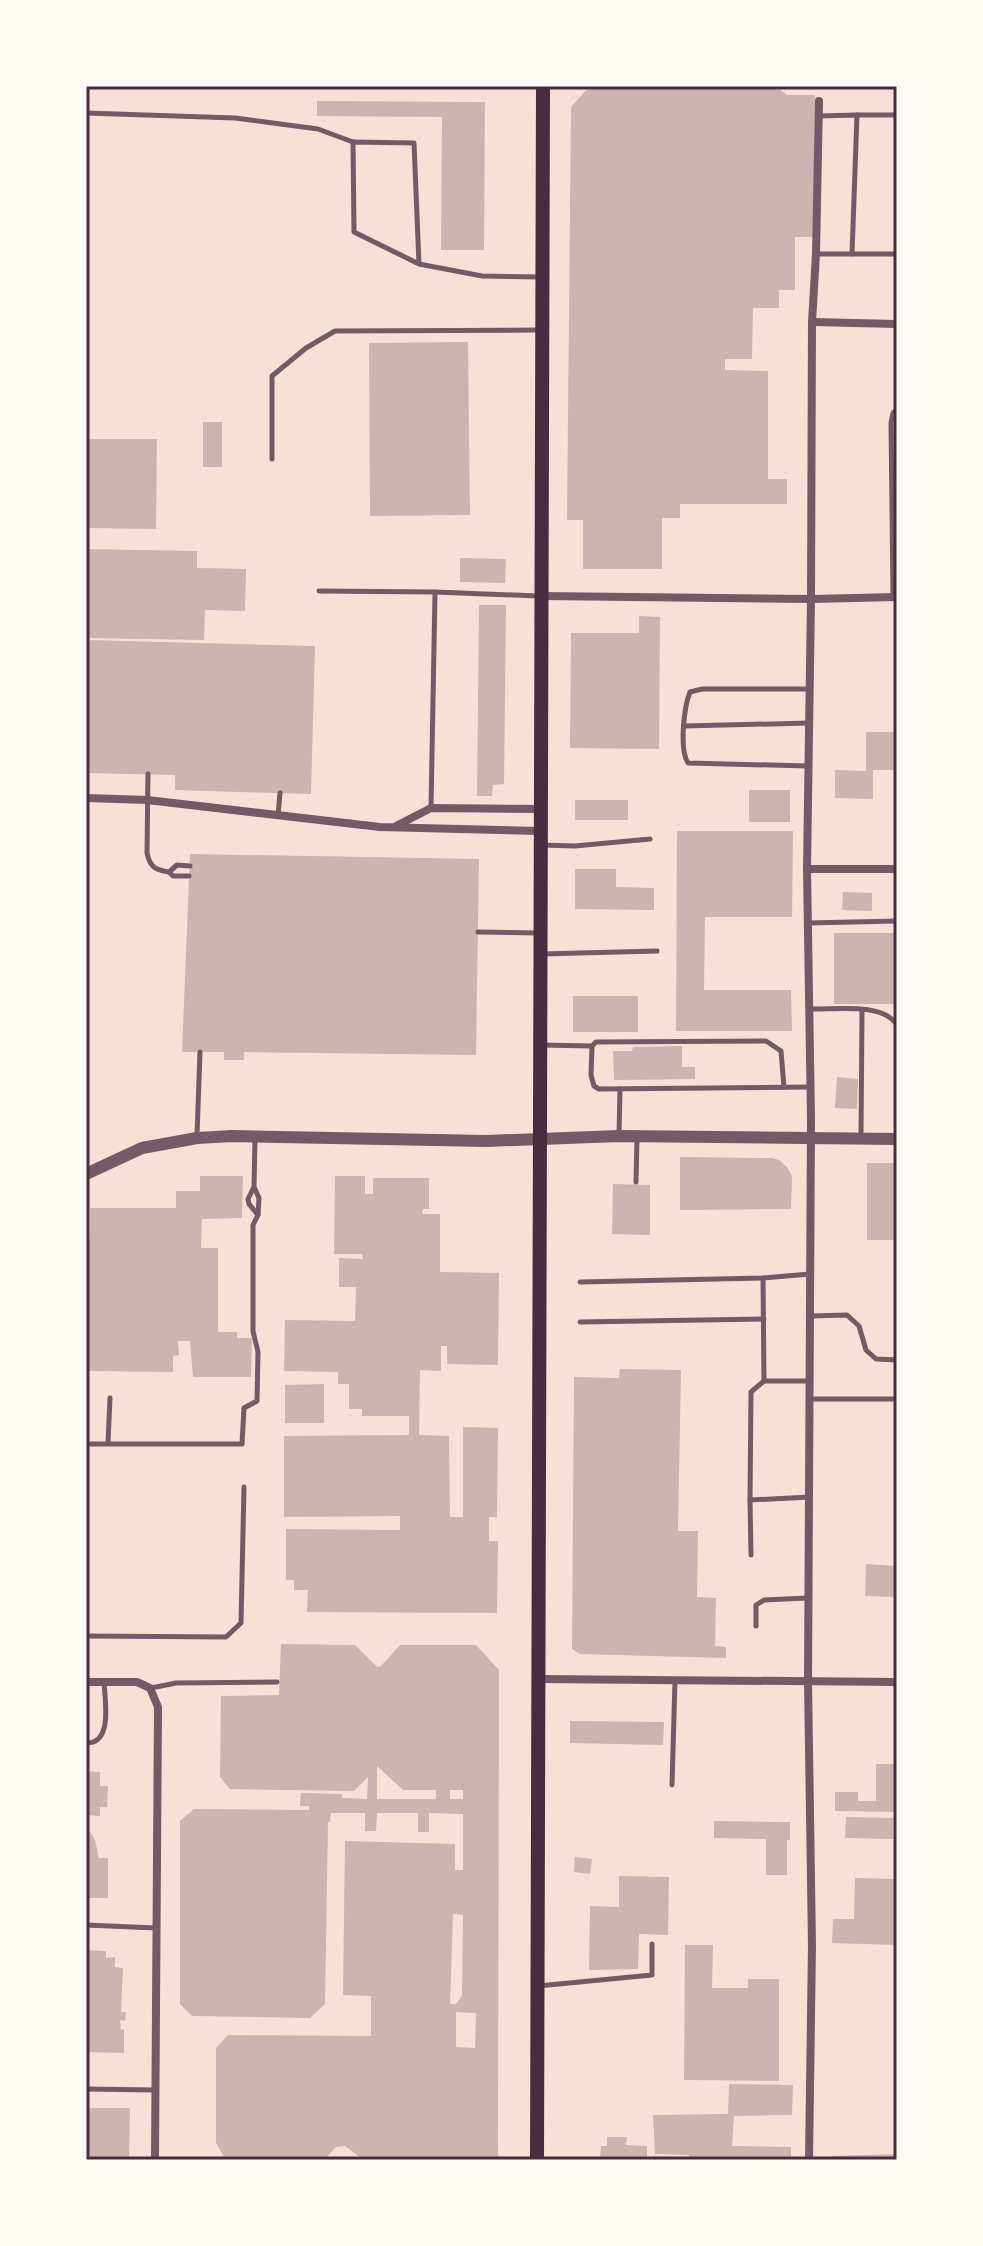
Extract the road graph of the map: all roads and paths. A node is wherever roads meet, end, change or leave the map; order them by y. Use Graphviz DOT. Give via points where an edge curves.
graph roads {
  1 [pos="543,86"];
  2 [pos="819,101"];
  3 [pos="86,113"];
  4 [pos="857,115"];
  5 [pos="897,115"];
  6 [pos="818,116"];
  7 [pos="353,142"];
  8 [pos="816,254"];
  9 [pos="852,254"];
  10 [pos="897,254"];
  11 [pos="419,264"];
  12 [pos="542,277"];
  13 [pos="812,322"];
  14 [pos="897,324"];
  15 [pos="542,330"];
  16 [pos="897,409"];
  17 [pos="272,459"];
  18 [pos="319,591"];
  19 [pos="435,592"];
  20 [pos="542,596"];
  21 [pos="895,597"];
  22 [pos="811,599"];
  23 [pos="809,689"];
  24 [pos="809,723"];
  25 [pos="684,726"];
  26 [pos="808,766"];
  27 [pos="148,774"];
  28 [pos="280,793"];
  29 [pos="86,798"];
  30 [pos="147,800"];
  31 [pos="431,808"];
  32 [pos="540,809"];
  33 [pos="278,816"];
  34 [pos="395,827"];
  35 [pos="540,838"];
  36 [pos="650,839"];
  37 [pos="190,866"];
  38 [pos="807,869"];
  39 [pos="897,869"];
  40 [pos="169,872"];
  41 [pos="189,876"];
  42 [pos="897,921"];
  43 [pos="808,923"];
  44 [pos="478,932"];
  45 [pos="540,933"];
  46 [pos="657,951"];
  47 [pos="540,954"];
  48 [pos="809,1009"];
  49 [pos="862,1010"];
  50 [pos="897,1025"];
  51 [pos="540,1045"];
  52 [pos="592,1046"];
  53 [pos="200,1052"];
  54 [pos="784,1087"];
  55 [pos="811,1087"];
  56 [pos="620,1089"];
  57 [pos="619,1136"];
  58 [pos="255,1137"];
  59 [pos="637,1137"];
  60 [pos="811,1137"];
  61 [pos="197,1138"];
  62 [pos="861,1138"];
  63 [pos="540,1139"];
  64 [pos="897,1139"];
  65 [pos="86,1174"];
  66 [pos="636,1182"];
  67 [pos="254,1187"];
  68 [pos="258,1215"];
  69 [pos="811,1274"];
  70 [pos="763,1278"];
  71 [pos="580,1282"];
  72 [pos="811,1316"];
  73 [pos="764,1319"];
  74 [pos="580,1322"];
  75 [pos="897,1360"];
  76 [pos="764,1381"];
  77 [pos="810,1381"];
  78 [pos="110,1398"];
  79 [pos="810,1399"];
  80 [pos="897,1399"];
  81 [pos="108,1443"];
  82 [pos="86,1444"];
  83 [pos="244,1487"];
  84 [pos="810,1497"];
  85 [pos="750,1500"];
  86 [pos="751,1555"];
  87 [pos="809,1598"];
  88 [pos="756,1626"];
  89 [pos="86,1636"];
  90 [pos="539,1679"];
  91 [pos="675,1680"];
  92 [pos="86,1682"];
  93 [pos="104,1682"];
  94 [pos="277,1682"];
  95 [pos="808,1682"];
  96 [pos="897,1682"];
  97 [pos="150,1688"];
  98 [pos="86,1743"];
  99 [pos="672,1785"];
  100 [pos="86,1925"];
  101 [pos="156,1928"];
  102 [pos="652,1944"];
  103 [pos="537,1986"];
  104 [pos="86,2089"];
  105 [pos="156,2090"];
  106 [pos="155,2160"];
  107 [pos="537,2160"];
  108 [pos="809,2160"];
  1 -- 12 [label="main road"];
  2 -- 6 [label="street"];
  3 -- 7 [label="lane" via="235,118 318,129"];
  4 -- 5 [label="lane"];
  4 -- 6 [label="lane"];
  4 -- 9 [label="lane"];
  6 -- 8 [label="street"];
  7 -- 11 [label="lane" via="354,232"];
  7 -- 11 [label="lane" via="414,143"];
  8 -- 9 [label="lane"];
  8 -- 13 [label="street"];
  9 -- 10 [label="lane"];
  11 -- 12 [label="lane" via="482,276"];
  12 -- 15 [label="main road"];
  13 -- 14 [label="street"];
  13 -- 22 [label="street"];
  15 -- 17 [label="lane" via="335,331 272,376"];
  15 -- 20 [label="main road"];
  16 -- 21 [label="lane" via="891,423"];
  18 -- 19 [label="lane"];
  19 -- 20 [label="lane"];
  19 -- 31 [label="lane"];
  20 -- 22 [label="street"];
  20 -- 32 [label="main road"];
  21 -- 22 [label="street"];
  22 -- 23 [label="street"];
  23 -- 24 [label="street"];
  23 -- 25 [label="lane" via="690,692"];
  24 -- 25 [label="lane"];
  24 -- 26 [label="street"];
  25 -- 26 [label="lane" via="688,763"];
  26 -- 38 [label="street"];
  27 -- 30 [label="lane"];
  28 -- 33 [label="lane"];
  29 -- 30 [label="street"];
  30 -- 33 [label="street"];
  30 -- 40 [label="lane" via="149,861"];
  31 -- 32 [label="street"];
  31 -- 34 [label="street"];
  32 -- 35 [label="main road"];
  33 -- 34 [label="street"];
  34 -- 35 [label="street"];
  35 -- 36 [label="lane" via="575,846"];
  35 -- 45 [label="main road"];
  37 -- 40 [label="lane" via="177,865"];
  38 -- 39 [label="street"];
  38 -- 43 [label="street"];
  40 -- 41 [label="lane"];
  42 -- 43 [label="lane"];
  43 -- 48 [label="street"];
  44 -- 45 [label="lane"];
  45 -- 47 [label="main road"];
  46 -- 47 [label="lane"];
  47 -- 51 [label="main road"];
  48 -- 49 [label="lane"];
  48 -- 55 [label="street"];
  49 -- 50 [label="lane" via="891,1016"];
  49 -- 62 [label="lane"];
  51 -- 52 [label="lane"];
  51 -- 63 [label="main road"];
  52 -- 54 [label="lane" via="766,1041 781,1051"];
  52 -- 56 [label="lane" via="594,1086"];
  53 -- 61 [label="lane"];
  54 -- 55 [label="lane"];
  54 -- 56 [label="lane"];
  55 -- 60 [label="street"];
  56 -- 57 [label="lane"];
  57 -- 59 [label="street"];
  57 -- 63 [label="street"];
  58 -- 61 [label="street"];
  58 -- 63 [label="street"];
  58 -- 67 [label="lane"];
  59 -- 60 [label="street"];
  59 -- 66 [label="lane"];
  60 -- 62 [label="street"];
  60 -- 69 [label="street"];
  61 -- 65 [label="street" via="142,1148"];
  62 -- 64 [label="street"];
  63 -- 90 [label="main road"];
  67 -- 68 [label="lane"];
  67 -- 68 [label="lane" via="248,1199"];
  68 -- 81 [label="lane" via="253,1225 257,1401 244,1408 242,1444"];
  69 -- 70 [label="lane"];
  69 -- 72 [label="street"];
  70 -- 71 [label="lane"];
  70 -- 73 [label="lane"];
  72 -- 75 [label="lane" via="847,1315 876,1359"];
  72 -- 77 [label="street"];
  73 -- 74 [label="lane"];
  73 -- 76 [label="lane"];
  76 -- 77 [label="lane"];
  76 -- 85 [label="lane" via="751,1392"];
  77 -- 79 [label="street"];
  78 -- 81 [label="lane"];
  79 -- 80 [label="lane"];
  79 -- 84 [label="street"];
  81 -- 82 [label="lane"];
  83 -- 89 [label="lane" via="241,1623 226,1637"];
  84 -- 85 [label="lane"];
  84 -- 87 [label="street"];
  85 -- 86 [label="lane"];
  87 -- 88 [label="lane" via="764,1600 756,1605"];
  87 -- 95 [label="street"];
  90 -- 91 [label="street"];
  90 -- 103 [label="main road"];
  91 -- 95 [label="street"];
  91 -- 99 [label="lane"];
  92 -- 93 [label="street"];
  93 -- 97 [label="street" via="137,1682"];
  93 -- 98 [label="lane" via="101,1738"];
  94 -- 97 [label="lane"];
  95 -- 96 [label="street"];
  95 -- 108 [label="street"];
  97 -- 101 [label="street" via="158,1707"];
  100 -- 101 [label="lane"];
  101 -- 105 [label="street"];
  102 -- 103 [label="lane" via="652,1975"];
  103 -- 107 [label="main road"];
  104 -- 105 [label="lane"];
  105 -- 106 [label="street"];
}
